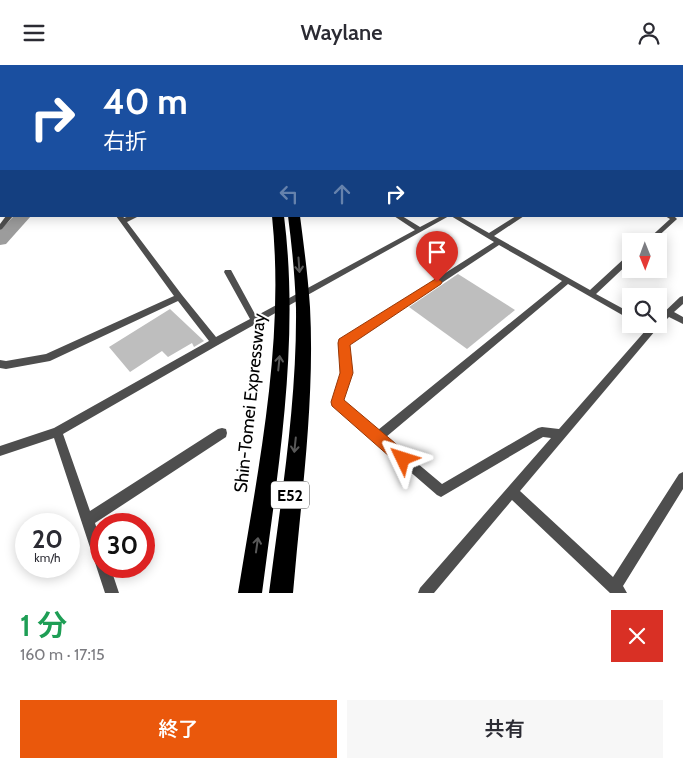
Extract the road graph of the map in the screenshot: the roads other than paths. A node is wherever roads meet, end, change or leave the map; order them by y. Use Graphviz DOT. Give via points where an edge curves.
graph roads {
  1 [pos="9,217"];
  2 [pos="278,217"];
  3 [pos="294,217"];
  4 [pos="399,217"];
  5 [pos="444,217"];
  6 [pos="456,217"];
  7 [pos="519,217"];
  8 [pos="670,217"];
  9 [pos="121,219"];
  10 [pos="0,228"];
  11 [pos="420,230"];
  12 [pos="658,233"];
  13 [pos="490,235"];
  14 [pos="500,241"];
  15 [pos="622,265"];
  16 [pos="228,271"];
  17 [pos="568,280"];
  18 [pos="591,293"];
  19 [pos="179,297"];
  20 [pos="683,299"];
  21 [pos="622,312"];
  22 [pos="670,314"];
  23 [pos="667,316"];
  24 [pos="255,321"];
  25 [pos="683,321"];
  26 [pos="642,333"];
  27 [pos="215,343"];
  28 [pos="0,365"];
  29 [pos="57,432"];
  30 [pos="222,433"];
  31 [pos="562,435"];
  32 [pos="378,437"];
  33 [pos="0,451"];
  34 [pos="683,479"];
  35 [pos="513,493"];
  36 [pos="88,520"];
  37 [pos="90,526"];
  38 [pos="107,578"];
  39 [pos="617,590"];
  40 [pos="112,593"];
  41 [pos="250,593"];
  42 [pos="281,593"];
  43 [pos="425,593"];
  1 -- 10 [label="street"];
  41 -- 2 [label="highway, Shin-Tomei Expressway / E52, one-way" via="280,354 283,290"];
  3 -- 42 [label="highway, E52, one-way" via="302,310 300,396"];
  4 -- 11 [label="street"];
  5 -- 11 [label="street"];
  6 -- 13 [label="street"];
  7 -- 13 [label="street"];
  8 -- 12 [label="street" via="674,219"];
  9 -- 19 [label="street"];
  11 -- 24 [label="street"];
  13 -- 14 [label="street"];
  14 -- 17 [label="street"];
  14 -- 32 [label="street" via="344,343 347,373 337,402"];
  15 -- 18 [label="street"];
  16 -- 24 [label="street"];
  17 -- 18 [label="street"];
  17 -- 32 [label="street"];
  18 -- 21 [label="street"];
  19 -- 27 [label="street"];
  19 -- 28 [label="street" via="48,358"];
  20 -- 22 [label="street"];
  22 -- 23 [label="street"];
  22 -- 25 [label="street"];
  24 -- 27 [label="street"];
  26 -- 31 [label="street"];
  27 -- 29 [label="street"];
  29 -- 33 [label="street"];
  29 -- 36 [label="street"];
  30 -- 36 [label="street"];
  31 -- 32 [label="street" via="542,432 441,491"];
  31 -- 35 [label="street"];
  34 -- 39 [label="street"];
  35 -- 39 [label="street"];
  35 -- 43 [label="street"];
  36 -- 37 [label="street"];
  38 -- 40 [label="street"];
}
